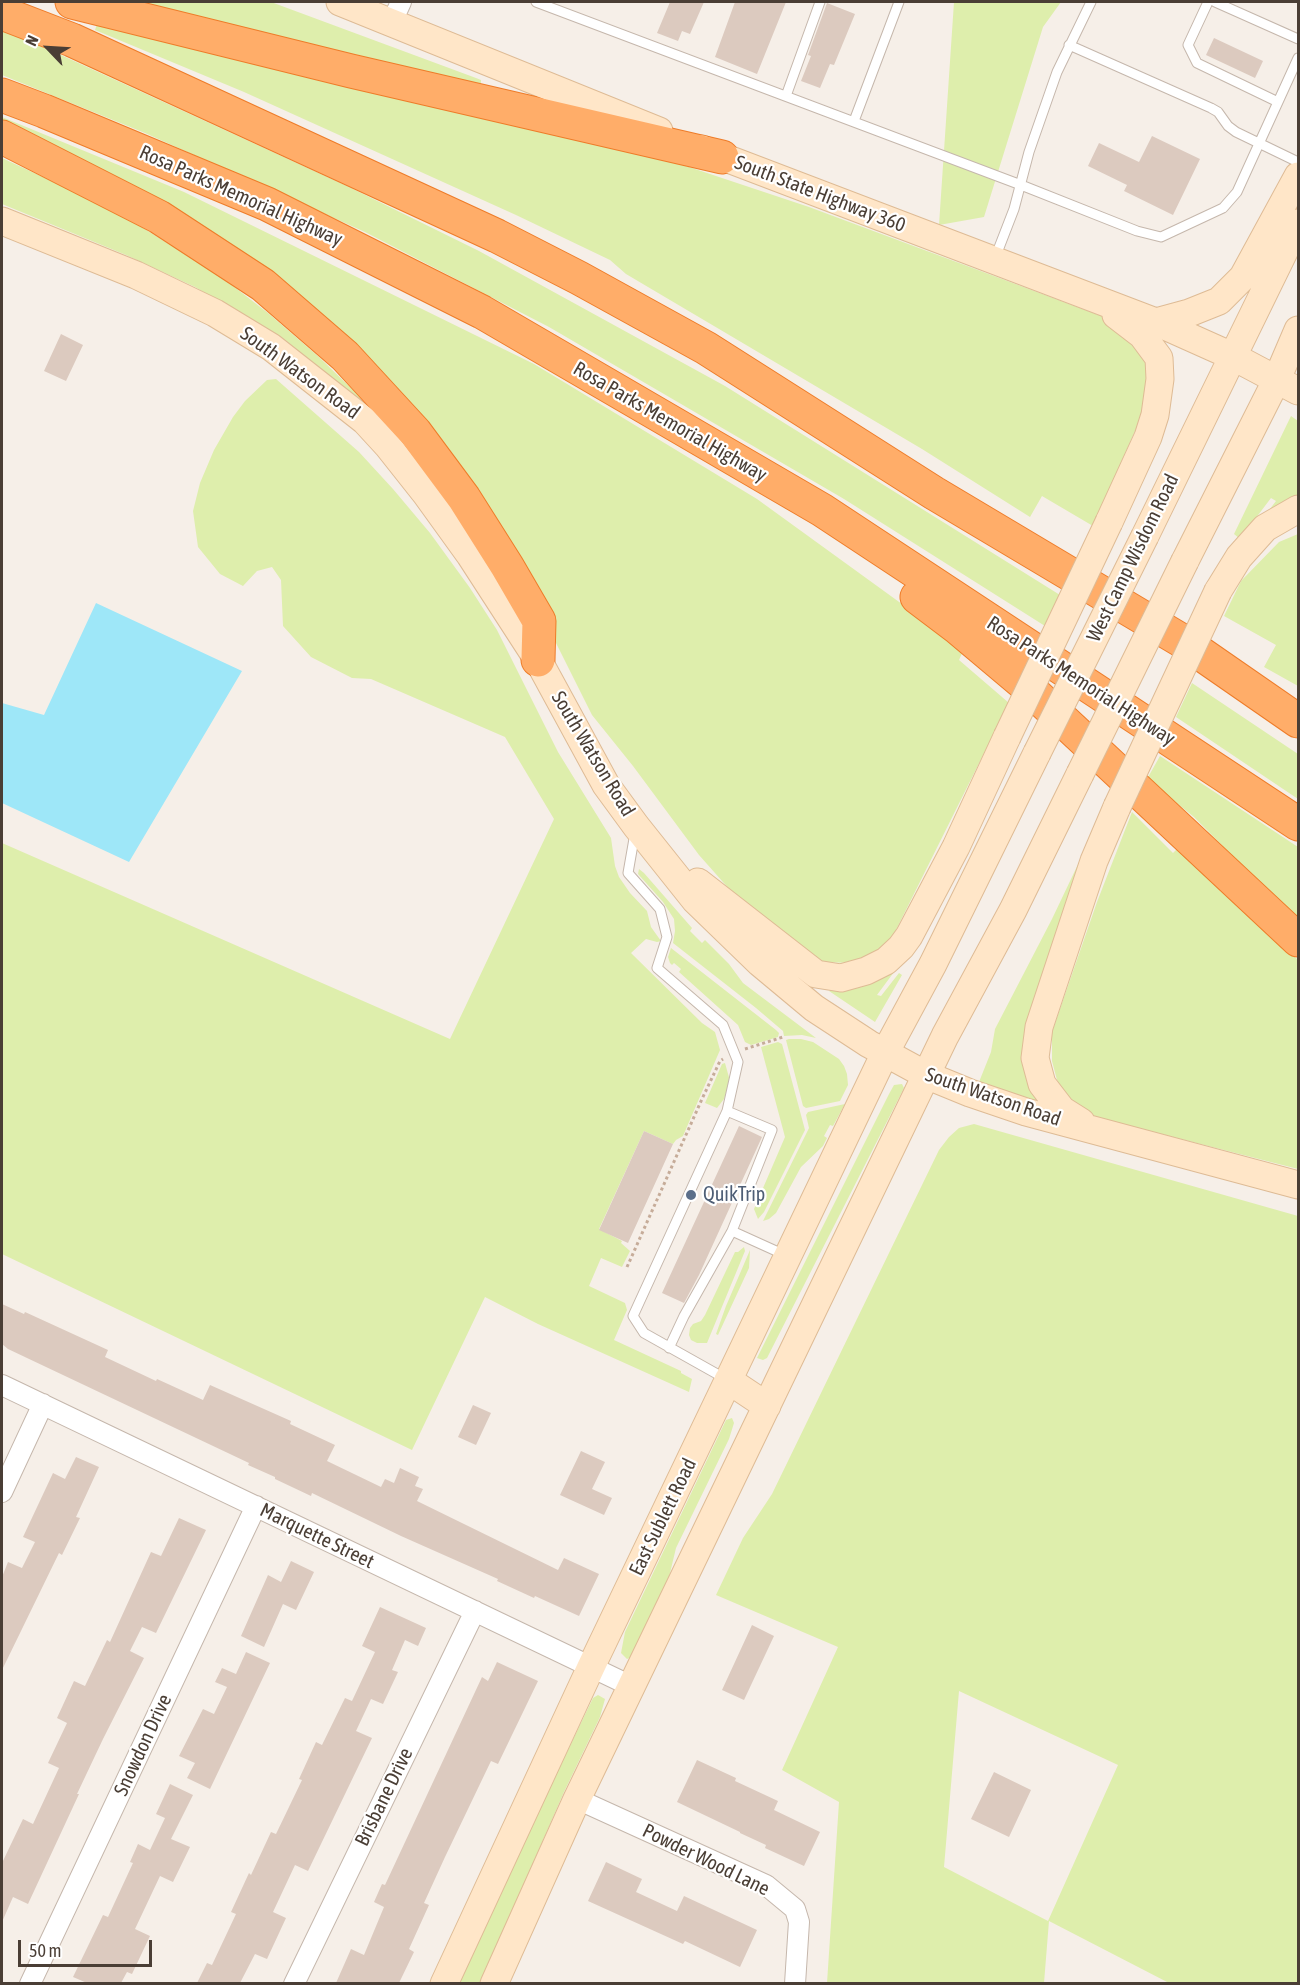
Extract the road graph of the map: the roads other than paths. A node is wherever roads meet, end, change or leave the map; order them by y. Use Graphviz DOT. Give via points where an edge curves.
graph roads {
  1 [pos="72,2"];
  2 [pos="340,2"];
  3 [pos="536,2"];
  4 [pos="820,2"];
  5 [pos="899,2"];
  6 [pos="1091,2"];
  7 [pos="1208,2"];
  8 [pos="1215,2"];
  9 [pos="555,5"];
  10 [pos="397,12"];
  11 [pos="2,13"];
  12 [pos="1299,39"];
  13 [pos="1070,45"];
  14 [pos="1299,58"];
  15 [pos="2,95"];
  16 [pos="786,96"];
  17 [pos="1278,102"];
  18 [pos="854,122"];
  19 [pos="2,137"];
  20 [pos="1258,144"];
  21 [pos="722,157"];
  22 [pos="1299,162"];
  23 [pos="1299,176"];
  24 [pos="1021,185"];
  25 [pos="2,221"];
  26 [pos="1299,223"];
  27 [pos="994,260"];
  28 [pos="1092,298"];
  29 [pos="1156,322"];
  30 [pos="1299,330"];
  31 [pos="1232,356"];
  32 [pos="1288,385"];
  33 [pos="1299,509"];
  34 [pos="822,510"];
  35 [pos="1184,642"];
  36 [pos="538,660"];
  37 [pos="1299,703"];
  38 [pos="1299,721"];
  39 [pos="1299,824"];
  40 [pos="636,826"];
  41 [pos="657,850"];
  42 [pos="1299,940"];
  43 [pos="885,1053"];
  44 [pos="926,1076"];
  45 [pos="727,1111"];
  46 [pos="1097,1132"];
  47 [pos="1299,1185"];
  48 [pos="732,1231"];
  49 [pos="788,1256"];
  50 [pos="669,1348"];
  51 [pos="728,1380"];
  52 [pos="2,1384"];
  53 [pos="43,1404"];
  54 [pos="767,1406"];
  55 [pos="2,1492"];
  56 [pos="256,1506"];
  57 [pos="475,1611"];
  58 [pos="591,1667"];
  59 [pos="633,1687"];
  60 [pos="577,1799"];
  61 [pos="30,1983"];
  62 [pos="294,1983"];
  63 [pos="444,1983"];
  64 [pos="494,1983"];
  65 [pos="795,1983"];
  1 -- 21 [label="highway"];
  2 -- 10 [label="main road, South State Highway 360"];
  3 -- 9 [label="lane"];
  4 -- 16 [label="lane"];
  5 -- 18 [label="lane"];
  6 -- 13 [label="lane"];
  7 -- 17 [label="lane" via="1188,45 1197,63"];
  8 -- 12 [label="lane"];
  9 -- 16 [label="lane"];
  10 -- 21 [label="main road, South State Highway 360"];
  11 -- 35 [label="highway" via="72,40 497,236 579,278 706,348 934,492"];
  13 -- 20 [label="lane" via="1212,108 1228,126"];
  13 -- 24 [label="lane" via="1029,152"];
  14 -- 17 [label="lane"];
  15 -- 34 [label="highway, Rosa Parks Memorial Highway" via="267,204 482,312"];
  16 -- 18 [label="lane"];
  17 -- 20 [label="lane"];
  18 -- 24 [label="lane"];
  19 -- 36 [label="highway" via="159,217 263,285 345,357 415,432 489,537 539,621"];
  20 -- 22 [label="lane"];
  20 -- 24 [label="lane" via="1237,192 1223,208 1161,237"];
  21 -- 27 [label="main road, South State Highway 360"];
  23 -- 29 [label="main road" via="1243,277 1219,301"];
  24 -- 27 [label="lane"];
  25 -- 36 [label="main road, South Watson Road" via="136,275 215,313 271,347 322,385 388,446 426,494"];
  26 -- 31 [label="main road, West Camp Wisdom Road"];
  27 -- 28 [label="main road, South State Highway 360"];
  28 -- 29 [label="main road, South State Highway 360"];
  28 -- 41 [label="main road, bridge" via="1142,335 1159,358 1160,387 1155,415 956,847 901,947 886,961 866,971 841,978 816,974"];
  29 -- 31 [label="main road, South State Highway 360"];
  30 -- 32 [label="main road"];
  31 -- 32 [label="main road, South State Highway 360"];
  31 -- 43 [label="main road, West Camp Wisdom Road, bridge" via="933,964"];
  32 -- 44 [label="main road, bridge" via="1185,561 1013,910"];
  33 -- 46 [label="main road, bridge" via="1265,528 1239,557 1218,591 1094,861 1039,1027 1035,1058 1042,1084 1062,1110"];
  34 -- 39 [label="highway, Rosa Parks Memorial Highway"];
  34 -- 42 [label="highway" via="839,538 1021,681"];
  35 -- 37 [label="highway"];
  35 -- 38 [label="highway"];
  36 -- 40 [label="main road, South Watson Road" via="606,785"];
  40 -- 41 [label="main road, South Watson Road"];
  40 -- 45 [label="lane" via="628,873 660,909 667,937 657,968 723,1025 738,1062"];
  41 -- 43 [label="main road, South Watson Road" via="695,900 760,963 814,1008"];
  43 -- 44 [label="main road, South Watson Road"];
  43 -- 49 [label="main road, East Sublett Road"];
  44 -- 46 [label="main road, South Watson Road" via="1026,1112"];
  44 -- 54 [label="main road"];
  45 -- 48 [label="lane" via="772,1130"];
  45 -- 50 [label="lane" via="633,1316 644,1333"];
  46 -- 47 [label="main road, South Watson Road"];
  48 -- 49 [label="lane"];
  48 -- 50 [label="lane"];
  49 -- 51 [label="main road, East Sublett Road"];
  50 -- 51 [label="lane"];
  51 -- 54 [label="main road"];
  51 -- 58 [label="main road, East Sublett Road"];
  52 -- 53 [label="street, Marquette Street"];
  53 -- 55 [label="street"];
  53 -- 56 [label="street, Marquette Street"];
  54 -- 59 [label="main road"];
  56 -- 57 [label="street, Marquette Street"];
  56 -- 61 [label="street, Snowdon Drive"];
  57 -- 58 [label="street, Marquette Street"];
  57 -- 62 [label="street, Brisbane Drive"];
  58 -- 59 [label="street, Marquette Street"];
  58 -- 63 [label="main road, East Sublett Road"];
  59 -- 60 [label="main road"];
  60 -- 64 [label="main road"];
  60 -- 65 [label="street, Powder Wood Lane" via="766,1885 795,1909 799,1922"];
}
